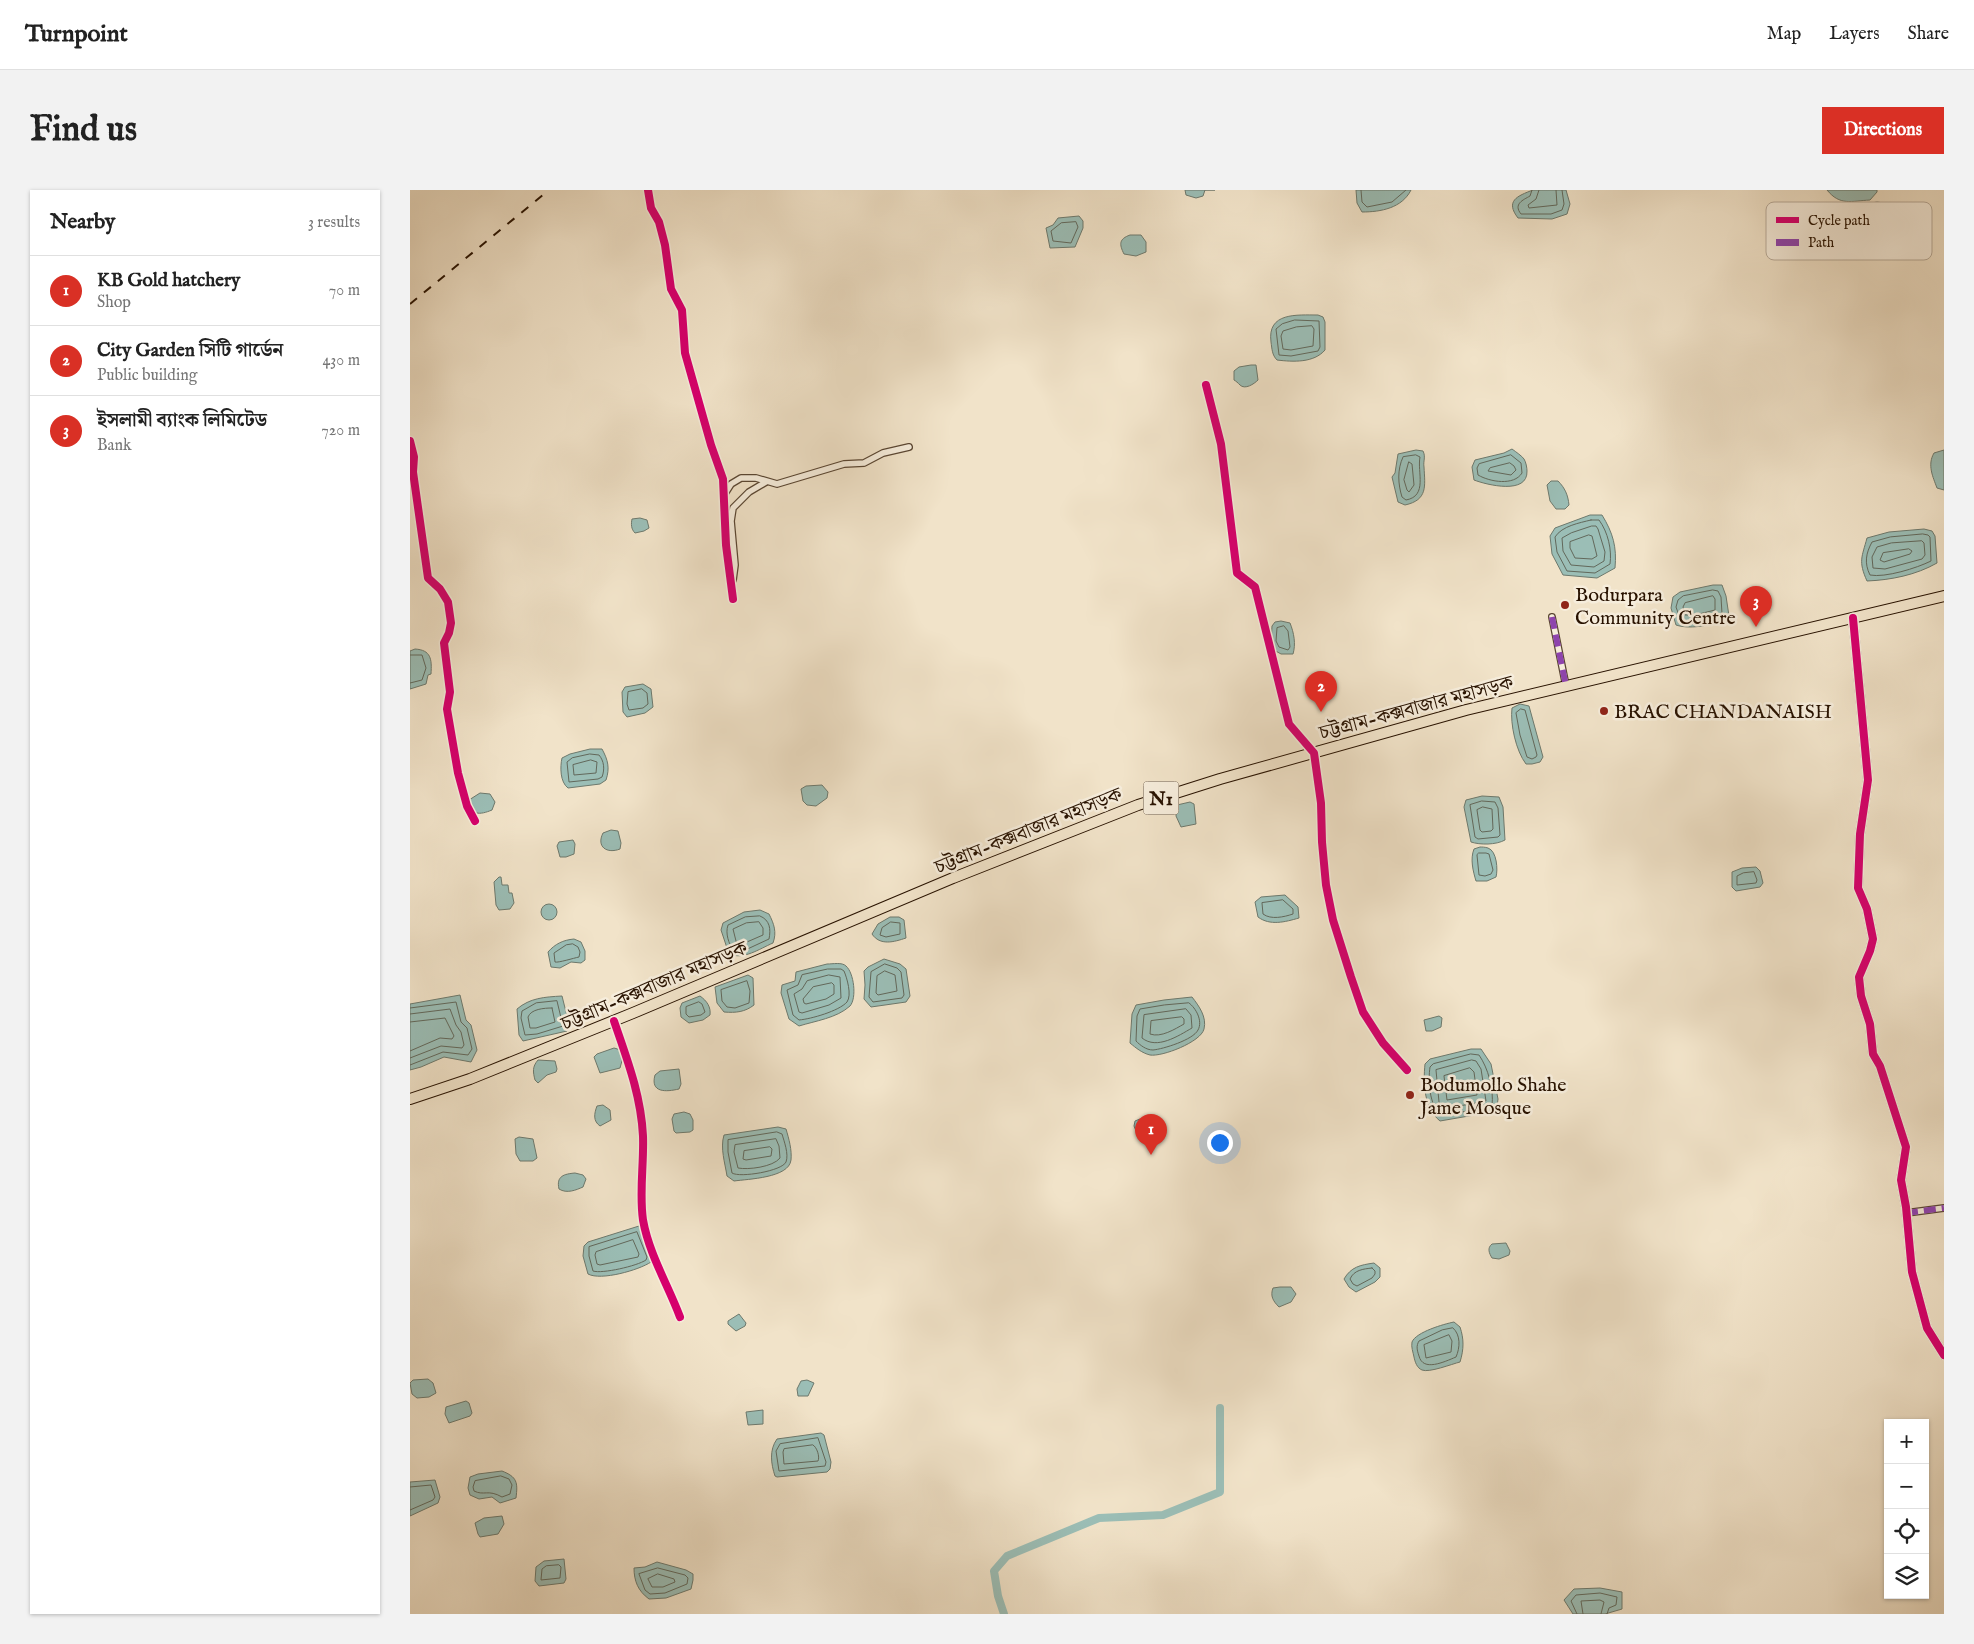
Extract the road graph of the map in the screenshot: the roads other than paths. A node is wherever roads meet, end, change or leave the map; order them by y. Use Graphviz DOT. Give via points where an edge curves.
graph roads {
  1 [pos="648,190"];
  2 [pos="1206,384"];
  3 [pos="410,441"];
  4 [pos="909,447"];
  5 [pos="766,482"];
  6 [pos="724,496"];
  7 [pos="732,589"];
  8 [pos="1944,596"];
  9 [pos="733,599"];
  10 [pos="1552,617"];
  11 [pos="1853,618"];
  12 [pos="1566,686"];
  13 [pos="1314,753"];
  14 [pos="475,821"];
  15 [pos="614,1021"];
  16 [pos="1407,1070"];
  17 [pos="410,1099"];
  18 [pos="1944,1208"];
  19 [pos="1906,1213"];
  20 [pos="680,1317"];
  21 [pos="1944,1355"];
  1 -- 6 [label="street" via="665,245 671,289 682,310 685,353 723,479"];
  2 -- 13 [label="street" via="1220,444 1237,574 1255,586 1289,724"];
  3 -- 14 [label="street" via="428,578 448,602 450,633 444,643 450,692 447,709 458,773 467,806"];
  4 -- 5 [label="street" via="883,453 864,463 844,464 777,484"];
  5 -- 6 [label="street" via="741,478 731,484"];
  5 -- 7 [label="street" via="749,492 733,508 735,565"];
  6 -- 7 [label="street"];
  7 -- 9 [label="street"];
  8 -- 11 [label="highway, চট্টগ্রাম-কক্সবাজার মহাসড়ক / N1"];
  10 -- 12 [label="street"];
  11 -- 12 [label="highway, চট্টগ্রাম-কক্সবাজার মহাসড়ক / N1"];
  11 -- 19 [label="street" via="1868,780 1860,834 1858,888 1867,909 1873,939 1859,977 1873,1054 1880,1066 1906,1147 1901,1180"];
  12 -- 13 [label="highway, চট্টগ্রাম-কক্সবাজার মহাসড়ক / N1" via="1466,710"];
  13 -- 15 [label="highway, চট্টগ্রাম-কক্সবাজার মহাসড়ক / N1" via="1138,805 953,878"];
  13 -- 16 [label="street" via="1326,885 1333,920 1363,1012 1383,1043"];
  15 -- 17 [label="highway, চট্টগ্রাম-কক্সবাজার মহাসড়ক / N1" via="470,1079"];
  15 -- 20 [label="street" via="639,1100 643,1220"];
  18 -- 19 [label="street"];
  19 -- 21 [label="street" via="1912,1272 1927,1328"];
}
